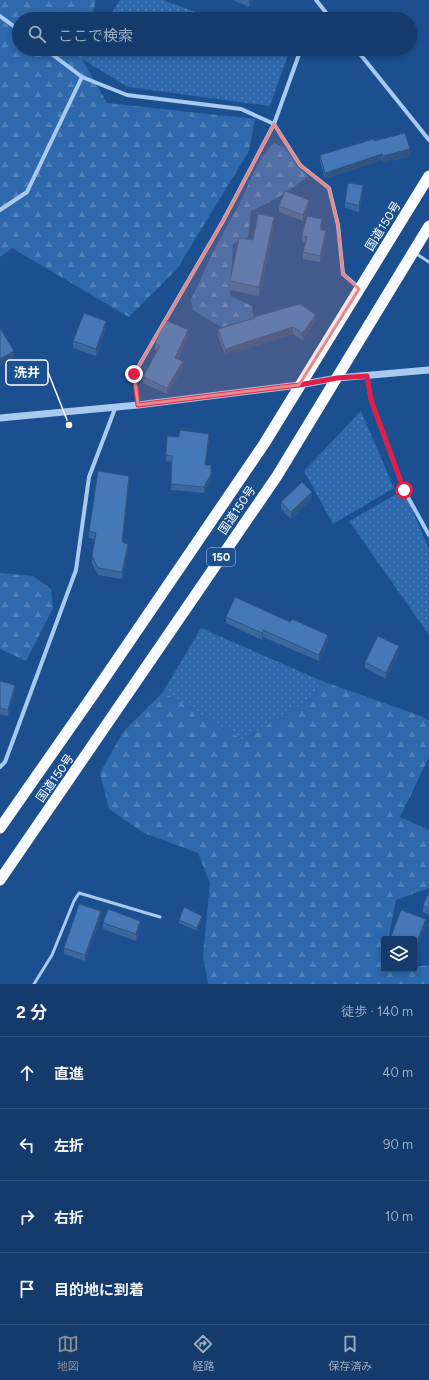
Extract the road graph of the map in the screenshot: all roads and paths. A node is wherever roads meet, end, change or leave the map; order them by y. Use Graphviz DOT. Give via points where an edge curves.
graph roads {
  1 [pos="316,0"];
  2 [pos="325,12"];
  3 [pos="0,16"];
  4 [pos="12,25"];
  5 [pos="54,56"];
  6 [pos="299,56"];
  7 [pos="362,56"];
  8 [pos="82,77"];
  9 [pos="274,124"];
  10 [pos="429,140"];
  11 [pos="429,176"];
  12 [pos="0,210"];
  13 [pos="429,226"];
  14 [pos="413,252"];
  15 [pos="429,262"];
  16 [pos="360,289"];
  17 [pos="429,370"];
  18 [pos="367,376"];
  19 [pos="337,378"];
  20 [pos="299,385"];
  21 [pos="138,405"];
  22 [pos="116,406"];
  23 [pos="0,418"];
  24 [pos="429,535"];
  25 [pos="0,767"];
  26 [pos="0,828"];
  27 [pos="0,880"];
  28 [pos="160,917"];
  29 [pos="34,984"];
  1 -- 2 [label="street"];
  3 -- 4 [label="street"];
  5 -- 8 [label="street"];
  6 -- 9 [label="street"];
  7 -- 10 [label="street"];
  8 -- 9 [label="street" via="127,95 241,109"];
  8 -- 12 [label="street" via="27,192"];
  9 -- 16 [label="street" via="300,165 328,188 338,225 343,274"];
  9 -- 21 [label="street" via="224,221 134,374"];
  11 -- 16 [label="highway, 国道150号 / 150"];
  13 -- 14 [label="highway, 国道150号 / 150"];
  14 -- 15 [label="lane"];
  14 -- 19 [label="highway, 国道150号 / 150"];
  16 -- 20 [label="highway, 国道150号 / 150"];
  17 -- 18 [label="street"];
  18 -- 19 [label="street"];
  18 -- 24 [label="street" via="371,400 404,490"];
  19 -- 20 [label="street"];
  19 -- 27 [label="highway, 国道150号 / 150" via="276,476"];
  20 -- 21 [label="street"];
  20 -- 26 [label="highway, 国道150号 / 150" via="264,444"];
  21 -- 22 [label="street"];
  22 -- 23 [label="street"];
  22 -- 25 [label="street" via="88,478 76,570 5,762"];
  28 -- 29 [label="lane" via="79,893 52,955"];
}
